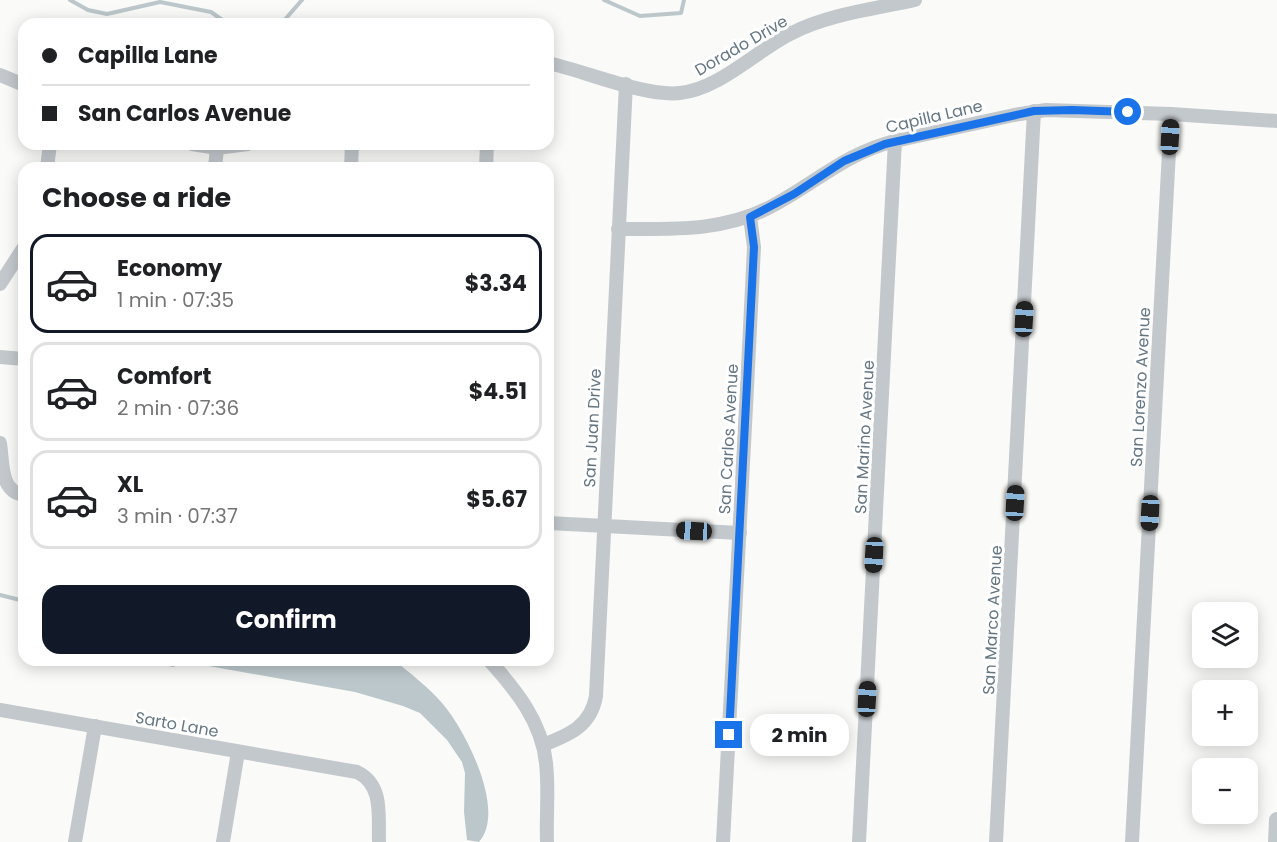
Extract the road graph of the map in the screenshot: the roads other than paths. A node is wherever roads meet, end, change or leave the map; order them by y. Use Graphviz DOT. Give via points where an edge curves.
graph roads {
  1 [pos="915,0"];
  2 [pos="554,65"];
  3 [pos="0,75"];
  4 [pos="18,82"];
  5 [pos="626,84"];
  6 [pos="1034,111"];
  7 [pos="1171,114"];
  8 [pos="1277,121"];
  9 [pos="895,141"];
  10 [pos="750,217"];
  11 [pos="618,229"];
  12 [pos="18,256"];
  13 [pos="0,284"];
  14 [pos="0,357"];
  15 [pos="18,358"];
  16 [pos="0,443"];
  17 [pos="17,493"];
  18 [pos="554,523"];
  19 [pos="604,526"];
  20 [pos="740,533"];
  21 [pos="494,666"];
  22 [pos="0,710"];
  23 [pos="95,726"];
  24 [pos="543,746"];
  25 [pos="238,752"];
  26 [pos="1277,820"];
  27 [pos="75,842"];
  28 [pos="223,842"];
  29 [pos="379,842"];
  30 [pos="547,842"];
  31 [pos="723,842"];
  32 [pos="859,842"];
  33 [pos="996,842"];
  34 [pos="1132,842"];
  35 [pos="1276,842"];
  1 -- 5 [label="street, Dorado Drive" via="804,27 693,91 666,93"];
  2 -- 5 [label="street, Dorado Drive"];
  3 -- 4 [label="street"];
  5 -- 11 [label="street, San Juan Drive"];
  6 -- 7 [label="street, Capilla Lane"];
  6 -- 9 [label="street, Capilla Lane"];
  6 -- 33 [label="street, San Marco Avenue"];
  7 -- 8 [label="street, Capilla Lane"];
  7 -- 34 [label="street, San Lorenzo Avenue"];
  9 -- 10 [label="street, Capilla Lane" via="844,161"];
  9 -- 32 [label="street, San Marino Avenue"];
  10 -- 11 [label="street, Capilla Lane" via="693,228"];
  10 -- 20 [label="street, San Carlos Avenue" via="754,247"];
  11 -- 19 [label="street, San Juan Drive"];
  12 -- 13 [label="street"];
  14 -- 15 [label="street"];
  16 -- 17 [label="street" via="5,480"];
  18 -- 19 [label="street"];
  19 -- 20 [label="street"];
  19 -- 24 [label="street, San Juan Drive" via="595,706 578,729"];
  20 -- 31 [label="street, San Carlos Avenue"];
  21 -- 24 [label="street" via="525,704"];
  22 -- 23 [label="street, Sarto Lane"];
  23 -- 25 [label="street, Sarto Lane"];
  23 -- 27 [label="street"];
  24 -- 30 [label="street"];
  25 -- 28 [label="street"];
  25 -- 29 [label="street, Sarto Lane" via="364,776 378,796"];
  26 -- 35 [label="street"];
}
